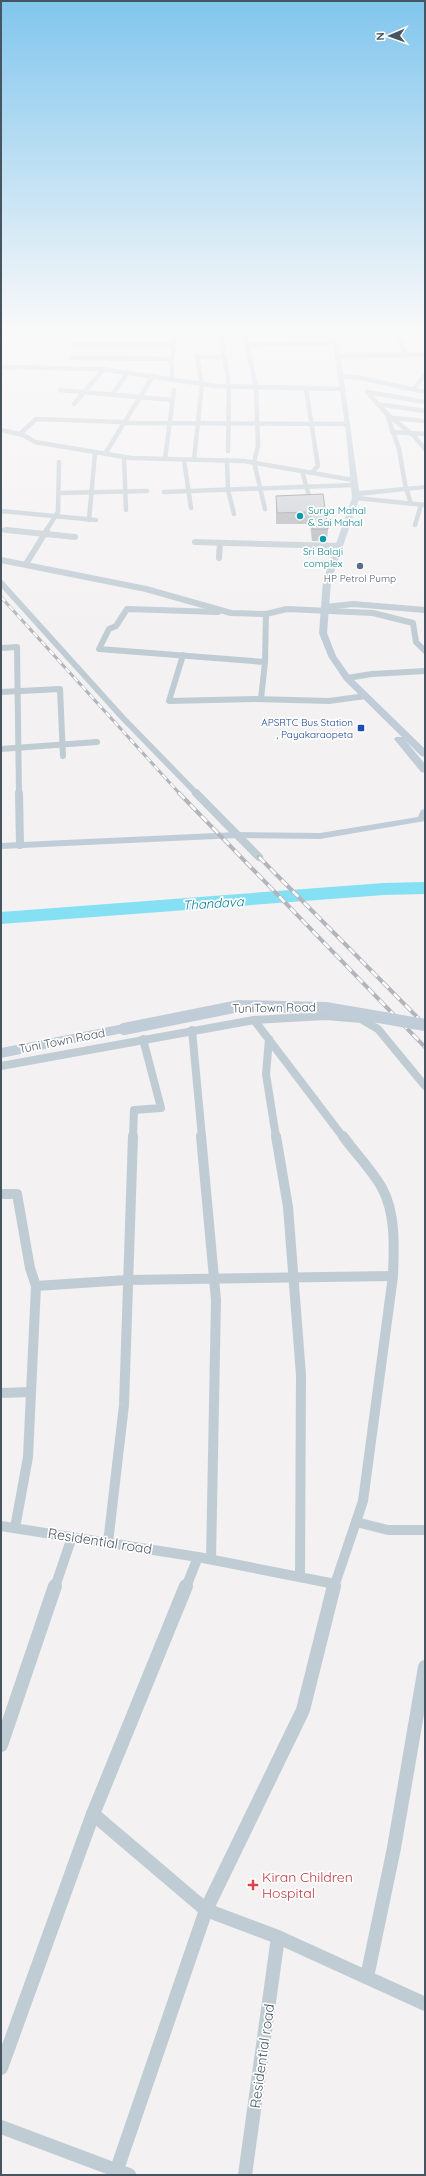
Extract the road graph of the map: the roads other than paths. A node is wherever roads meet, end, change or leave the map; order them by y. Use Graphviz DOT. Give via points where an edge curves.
graph roads {
  1 [pos="392,432"];
  2 [pos="13,433"];
  3 [pos="117,433"];
  4 [pos="167,433"];
  5 [pos="197,433"];
  6 [pos="228,433"];
  7 [pos="257,433"];
  8 [pos="312,433"];
  9 [pos="349,433"];
  10 [pos="402,433"];
  11 [pos="411,433"];
  12 [pos="20,434"];
  13 [pos="425,434"];
  14 [pos="425,449"];
  15 [pos="228,450"];
  16 [pos="95,453"];
  17 [pos="105,454"];
  18 [pos="124,457"];
  19 [pos="165,460"];
  20 [pos="184,460"];
  21 [pos="194,460"];
  22 [pos="226,460"];
  23 [pos="59,462"];
  24 [pos="254,462"];
  25 [pos="302,471"];
  26 [pos="311,473"];
  27 [pos="353,483"];
  28 [pos="306,487"];
  29 [pos="425,487"];
  30 [pos="261,489"];
  31 [pos="407,489"];
  32 [pos="228,490"];
  33 [pos="147,491"];
  34 [pos="187,491"];
  35 [pos="92,492"];
  36 [pos="126,492"];
  37 [pos="164,492"];
  38 [pos="58,493"];
  39 [pos="356,496"];
  40 [pos="312,503"];
  41 [pos="411,504"];
  42 [pos="423,505"];
  43 [pos="191,508"];
  44 [pos="265,509"];
  45 [pos="126,510"];
  46 [pos="1,511"];
  47 [pos="234,514"];
  48 [pos="55,517"];
  49 [pos="89,520"];
  50 [pos="96,520"];
  51 [pos="415,525"];
  52 [pos="1,530"];
  53 [pos="43,535"];
  54 [pos="75,537"];
  55 [pos="195,542"];
  56 [pos="220,543"];
  57 [pos="339,546"];
  58 [pos="219,558"];
  59 [pos="1,560"];
  60 [pos="26,564"];
  61 [pos="1,583"];
  62 [pos="325,609"];
  63 [pos="425,610"];
  64 [pos="231,613"];
  65 [pos="266,614"];
  66 [pos="1,648"];
  67 [pos="425,651"];
  68 [pos="183,654"];
  69 [pos="265,662"];
  70 [pos="425,671"];
  71 [pos="347,678"];
  72 [pos="18,691"];
  73 [pos="1,692"];
  74 [pos="366,696"];
  75 [pos="261,699"];
  76 [pos="405,734"];
  77 [pos="97,742"];
  78 [pos="62,745"];
  79 [pos="18,748"];
  80 [pos="1,749"];
  81 [pos="425,754"];
  82 [pos="63,756"];
  83 [pos="425,770"];
  84 [pos="425,812"];
  85 [pos="237,835"];
  86 [pos="20,845"];
  87 [pos="1,846"];
  88 [pos="259,857"];
  89 [pos="254,1020"];
  90 [pos="425,1025"];
  91 [pos="124,1029"];
  92 [pos="192,1030"];
  93 [pos="142,1039"];
  94 [pos="269,1039"];
  95 [pos="1,1053"];
  96 [pos="1,1066"];
  97 [pos="425,1086"];
  98 [pos="1,1194"];
  99 [pos="293,1276"];
  100 [pos="393,1276"];
  101 [pos="214,1279"];
  102 [pos="127,1280"];
  103 [pos="36,1286"];
  104 [pos="31,1392"];
  105 [pos="1,1393"];
  106 [pos="356,1522"];
  107 [pos="1,1526"];
  108 [pos="15,1528"];
  109 [pos="425,1530"];
  110 [pos="72,1537"];
  111 [pos="108,1543"];
  112 [pos="198,1557"];
  113 [pos="211,1559"];
  114 [pos="300,1577"];
  115 [pos="335,1584"];
  116 [pos="425,1667"];
  117 [pos="1,1745"];
  118 [pos="93,1814"];
  119 [pos="206,1910"];
  120 [pos="278,1937"];
  121 [pos="367,1978"];
  122 [pos="425,2004"];
  123 [pos="1,2068"];
  124 [pos="1,2127"];
  125 [pos="120,2173"];
  126 [pos="245,2175"];
  1 -- 31 [label="street" via="399,449"];
  2 -- 12 [label="street"];
  3 -- 17 [label="street"];
  4 -- 19 [label="street"];
  5 -- 21 [label="street"];
  6 -- 15 [label="street"];
  7 -- 24 [label="street" via="258,446"];
  8 -- 26 [label="street" via="318,466"];
  9 -- 27 [label="street"];
  10 -- 11 [label="street"];
  11 -- 13 [label="street"];
  11 -- 14 [label="street"];
  12 -- 16 [label="street" via="35,442"];
  16 -- 17 [label="street"];
  16 -- 35 [label="street"];
  17 -- 18 [label="street"];
  18 -- 19 [label="street"];
  18 -- 36 [label="street"];
  19 -- 20 [label="street"];
  20 -- 21 [label="street"];
  20 -- 34 [label="street"];
  21 -- 22 [label="street"];
  22 -- 24 [label="street"];
  22 -- 32 [label="street"];
  23 -- 38 [label="street"];
  24 -- 25 [label="street"];
  24 -- 30 [label="street"];
  25 -- 26 [label="street"];
  25 -- 28 [label="street"];
  26 -- 27 [label="street"];
  27 -- 28 [label="street"];
  27 -- 39 [label="street"];
  28 -- 30 [label="street"];
  28 -- 40 [label="street"];
  29 -- 31 [label="street"];
  30 -- 32 [label="street"];
  30 -- 44 [label="street"];
  31 -- 39 [label="street"];
  31 -- 41 [label="street"];
  32 -- 34 [label="street"];
  32 -- 47 [label="street"];
  33 -- 36 [label="street"];
  34 -- 37 [label="street"];
  34 -- 43 [label="street"];
  35 -- 36 [label="street"];
  35 -- 38 [label="street"];
  35 -- 49 [label="street"];
  36 -- 45 [label="street"];
  38 -- 48 [label="street" via="58,512"];
  39 -- 41 [label="street"];
  39 -- 57 [label="street"];
  41 -- 42 [label="street"];
  42 -- 51 [label="street"];
  46 -- 48 [label="street"];
  48 -- 49 [label="street"];
  48 -- 53 [label="street"];
  49 -- 50 [label="street"];
  52 -- 53 [label="street"];
  53 -- 54 [label="street"];
  53 -- 60 [label="street"];
  55 -- 56 [label="street"];
  56 -- 57 [label="street"];
  56 -- 58 [label="street"];
  57 -- 62 [label="street" via="327,581"];
  59 -- 60 [label="street"];
  60 -- 64 [label="street" via="146,589"];
  61 -- 85 [label="street" via="122,717"];
  62 -- 63 [label="street" via="353,604"];
  62 -- 65 [label="street" via="287,609"];
  62 -- 67 [label="street" via="407,620 413,623 416,642"];
  62 -- 71 [label="street" via="323,633 332,656"];
  64 -- 65 [label="street"];
  64 -- 68 [label="street" via="127,609 116,626 109,628 99,649"];
  65 -- 69 [label="street"];
  66 -- 72 [label="street" via="17,647"];
  68 -- 69 [label="street"];
  68 -- 75 [label="street" via="169,701"];
  69 -- 75 [label="street"];
  70 -- 71 [label="street"];
  71 -- 74 [label="street"];
  72 -- 73 [label="street"];
  72 -- 78 [label="street" via="60,689"];
  72 -- 79 [label="street"];
  74 -- 75 [label="street" via="329,701"];
  74 -- 76 [label="street"];
  76 -- 81 [label="street"];
  76 -- 83 [label="street" via="399,739"];
  77 -- 78 [label="street"];
  78 -- 79 [label="street"];
  78 -- 82 [label="street"];
  79 -- 80 [label="street"];
  79 -- 86 [label="street"];
  84 -- 85 [label="street" via="422,819 320,836"];
  85 -- 86 [label="street"];
  85 -- 88 [label="street"];
  86 -- 87 [label="street"];
  89 -- 92 [label="street"];
  89 -- 94 [label="street"];
  89 -- 97 [label="street" via="326,1016 361,1019 378,1029"];
  90 -- 91 [label="street, TuniTown Road, bridge" via="326,1008 239,1006"];
  91 -- 95 [label="street, Tuni Town Road"];
  92 -- 93 [label="street"];
  92 -- 101 [label="street"];
  93 -- 96 [label="street"];
  93 -- 102 [label="street" via="161,1108 134,1110"];
  94 -- 99 [label="street" via="266,1074 288,1207"];
  94 -- 100 [label="street" via="382,1188 391,1211 395,1243"];
  98 -- 103 [label="street" via="18,1194 30,1268"];
  99 -- 100 [label="street"];
  99 -- 101 [label="street"];
  99 -- 114 [label="street" via="301,1376"];
  100 -- 106 [label="street" via="363,1500"];
  101 -- 102 [label="street"];
  101 -- 113 [label="street" via="216,1300"];
  102 -- 103 [label="street"];
  102 -- 111 [label="street" via="124,1405"];
  103 -- 104 [label="street"];
  104 -- 105 [label="street"];
  104 -- 108 [label="street" via="28,1457"];
  106 -- 109 [label="street" via="388,1530"];
  106 -- 115 [label="street"];
  107 -- 108 [label="street, Residential road"];
  108 -- 110 [label="street, Residential road"];
  110 -- 111 [label="street, Residential road"];
  110 -- 117 [label="street"];
  111 -- 112 [label="street, Residential road"];
  112 -- 113 [label="street, Residential road"];
  112 -- 118 [label="street"];
  113 -- 114 [label="street, Residential road"];
  114 -- 115 [label="street, Residential road"];
  115 -- 119 [label="street" via="303,1710"];
  116 -- 121 [label="street" via="394,1848"];
  118 -- 119 [label="street"];
  118 -- 123 [label="street"];
  119 -- 120 [label="street"];
  119 -- 125 [label="street"];
  120 -- 121 [label="street"];
  120 -- 126 [label="street, Residential road"];
  121 -- 122 [label="street"];
  124 -- 125 [label="street"];
}
